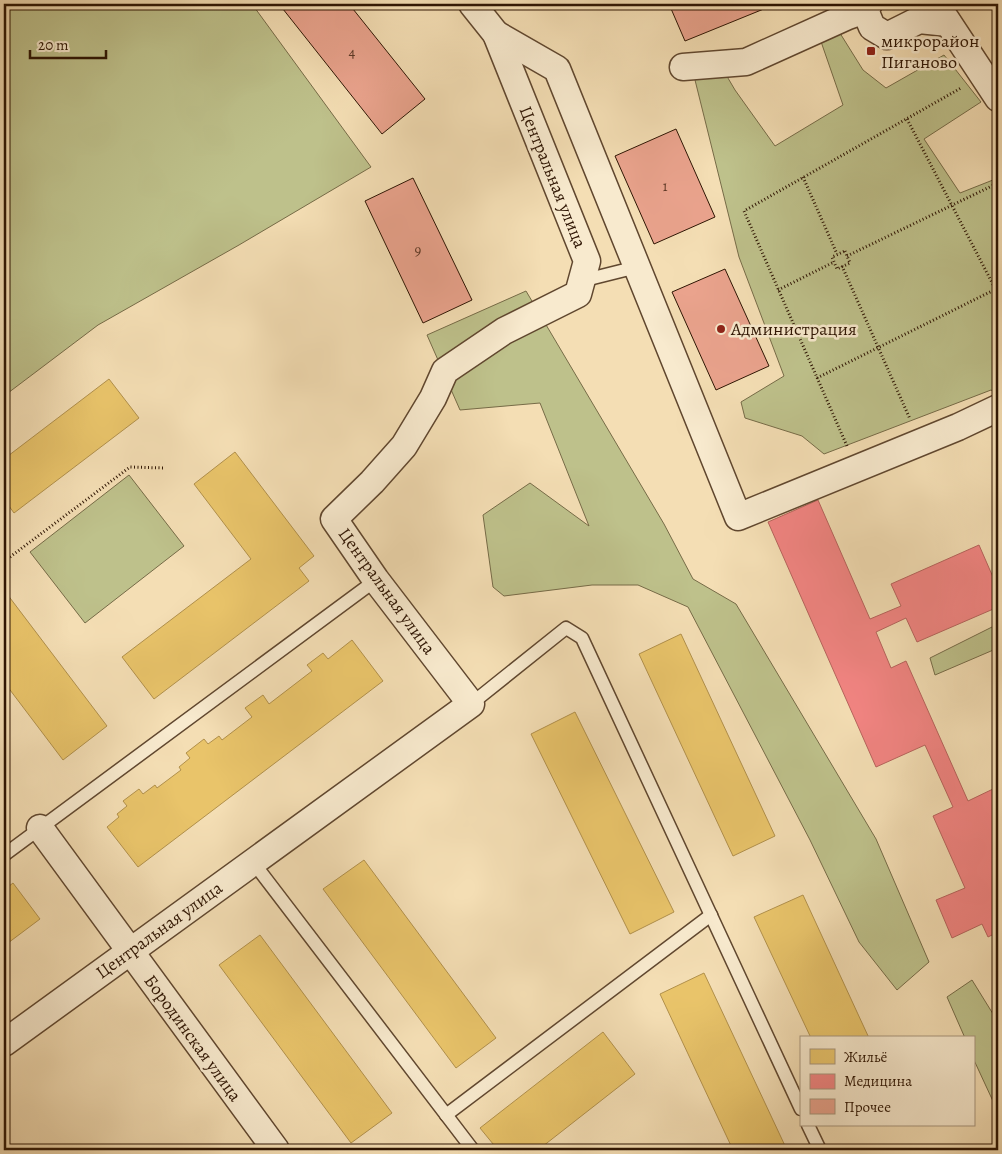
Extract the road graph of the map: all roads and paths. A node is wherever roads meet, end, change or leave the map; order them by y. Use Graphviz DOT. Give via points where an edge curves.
graph roads {
  1 [pos="472,4"];
  2 [pos="867,7"];
  3 [pos="942,14"];
  4 [pos="496,34"];
  5 [pos="683,67"];
  6 [pos="983,76"];
  7 [pos="998,98"];
  8 [pos="907,119"];
  9 [pos="803,177"];
  10 [pos="998,183"];
  11 [pos="952,205"];
  12 [pos="837,254"];
  13 [pos="847,256"];
  14 [pos="834,262"];
  15 [pos="842,266"];
  16 [pos="637,267"];
  17 [pos="581,281"];
  18 [pos="996,289"];
  19 [pos="778,290"];
  20 [pos="998,294"];
  21 [pos="879,348"];
  22 [pos="817,378"];
  23 [pos="998,408"];
  24 [pos="921,442"];
  25 [pos="164,468"];
  26 [pos="856,469"];
  27 [pos="10,558"];
  28 [pos="376,580"];
  29 [pos="471,704"];
  30 [pos="40,828"];
  31 [pos="4,855"];
  32 [pos="253,862"];
  33 [pos="711,915"];
  34 [pos="130,951"];
  35 [pos="4,1044"];
  36 [pos="800,1107"];
  37 [pos="446,1115"];
  38 [pos="808,1126"];
  39 [pos="276,1150"];
  40 [pos="474,1150"];
  41 [pos="820,1150"];
  1 -- 4 [label="street, Центральная улица"];
  2 -- 3 [label="street" via="872,27 888,36 919,20"];
  2 -- 5 [label="street" via="746,62"];
  3 -- 6 [label="street"];
  4 -- 16 [label="street" via="557,70"];
  4 -- 17 [label="street, Центральная улица" via="587,261"];
  6 -- 7 [label="street"];
  6 -- 8 [label="path"];
  8 -- 9 [label="path"];
  8 -- 11 [label="path"];
  9 -- 12 [label="path"];
  9 -- 19 [label="path" via="744,211"];
  10 -- 11 [label="path"];
  11 -- 13 [label="path"];
  11 -- 18 [label="path"];
  12 -- 13 [label="path" via="844,251"];
  12 -- 14 [label="path" via="832,257"];
  13 -- 15 [label="path" via="850,263"];
  14 -- 15 [label="path" via="837,269"];
  14 -- 19 [label="path"];
  15 -- 21 [label="path"];
  16 -- 17 [label="lane"];
  16 -- 26 [label="street" via="738,517"];
  17 -- 28 [label="street, Центральная улица" via="578,294 504,332 445,370 433,398 404,446 334,519"];
  18 -- 20 [label="path"];
  18 -- 21 [label="path"];
  19 -- 22 [label="path"];
  21 -- 22 [label="path"];
  21 -- 24 [label="path"];
  22 -- 26 [label="path"];
  23 -- 24 [label="street"];
  24 -- 26 [label="street"];
  25 -- 27 [label="path" via="130,468"];
  28 -- 29 [label="street, Центральная улица"];
  28 -- 30 [label="lane"];
  29 -- 32 [label="street, Центральная улица"];
  29 -- 33 [label="lane" via="566,628 582,638"];
  30 -- 31 [label="lane"];
  30 -- 34 [label="street, Бородинская улица"];
  32 -- 34 [label="street, Центральная улица"];
  32 -- 37 [label="lane"];
  33 -- 36 [label="lane"];
  33 -- 37 [label="lane"];
  34 -- 35 [label="street, Центральная улица"];
  34 -- 39 [label="street, Бородинская улица"];
  37 -- 40 [label="lane"];
  38 -- 41 [label="lane"];
}
